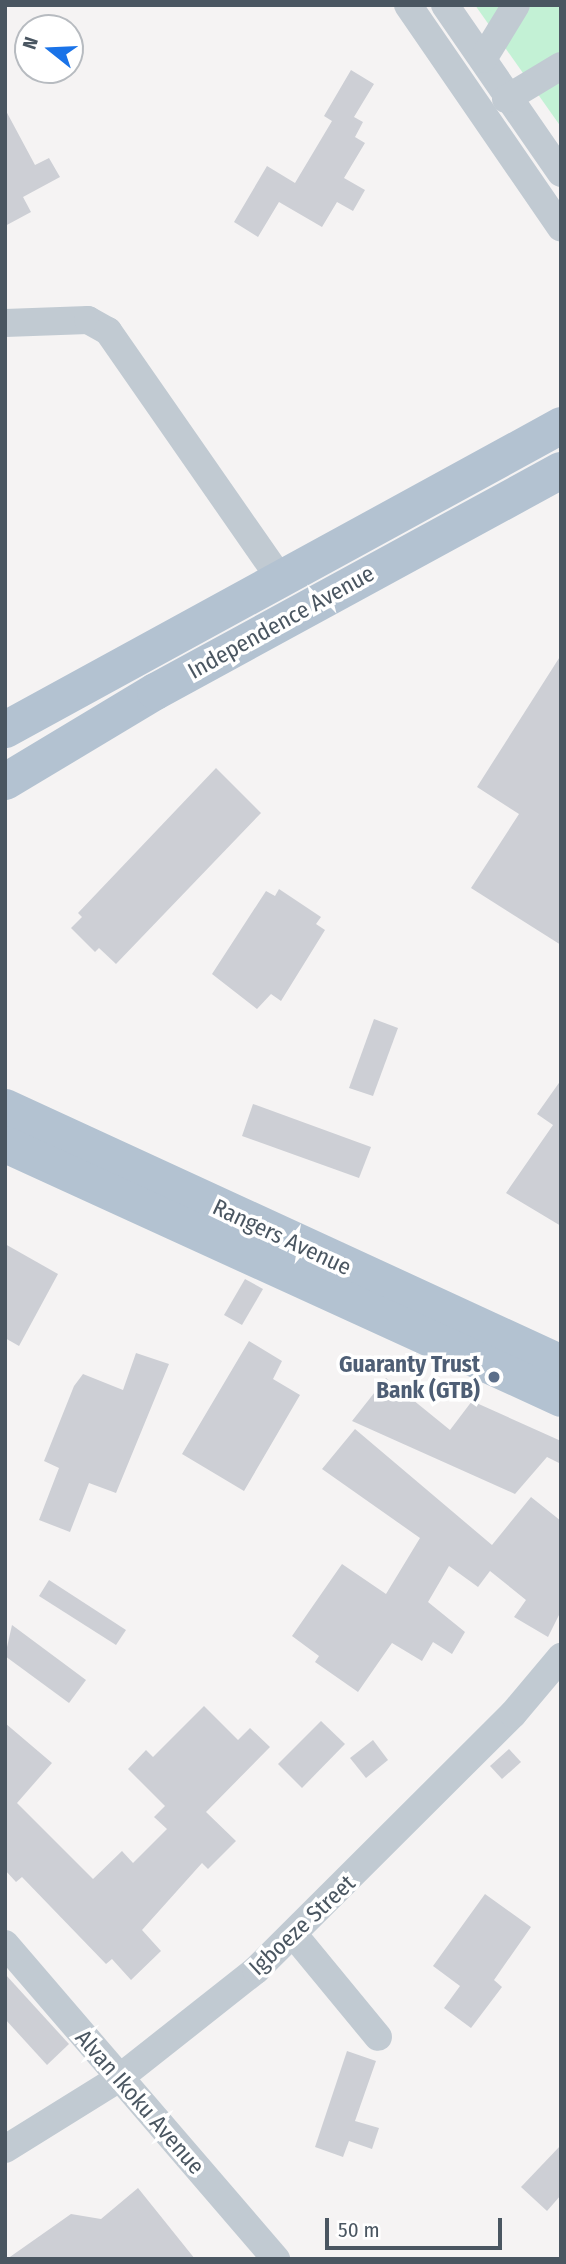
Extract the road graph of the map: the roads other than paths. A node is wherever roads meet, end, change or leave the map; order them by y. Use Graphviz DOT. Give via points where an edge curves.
graph roads {
  1 [pos="408,5"];
  2 [pos="446,5"];
  3 [pos="516,5"];
  4 [pos="483,59"];
  5 [pos="561,66"];
  6 [pos="506,99"];
  7 [pos="561,173"];
  8 [pos="561,228"];
  9 [pos="5,323"];
  10 [pos="561,425"];
  11 [pos="561,470"];
  12 [pos="279,577"];
  13 [pos="5,729"];
  14 [pos="5,781"];
  15 [pos="5,1107"];
  16 [pos="5,1144"];
  17 [pos="561,1363"];
  18 [pos="561,1398"];
  19 [pos="561,1657"];
  20 [pos="294,1935"];
  21 [pos="5,1944"];
  22 [pos="378,2037"];
  23 [pos="118,2079"];
  24 [pos="5,2149"];
  25 [pos="276,2259"];
  1 -- 8 [label="street"];
  2 -- 4 [label="street"];
  3 -- 4 [label="street"];
  4 -- 6 [label="street"];
  5 -- 6 [label="street"];
  6 -- 7 [label="street"];
  9 -- 12 [label="street" via="88,320 108,331"];
  10 -- 12 [label="main road, Independence Avenue"];
  11 -- 14 [label="main road, Independence Avenue" via="155,691"];
  12 -- 13 [label="main road, Independence Avenue"];
  15 -- 17 [label="main road, Rangers Avenue"];
  16 -- 18 [label="main road, Rangers Avenue"];
  19 -- 20 [label="street, Igboeze Street" via="513,1714"];
  20 -- 22 [label="street"];
  20 -- 23 [label="street, Igboeze Street"];
  21 -- 23 [label="street, Alvan Ikoku Avenue"];
  23 -- 24 [label="street, Igboeze Street"];
  23 -- 25 [label="street, Alvan Ikoku Avenue"];
}
